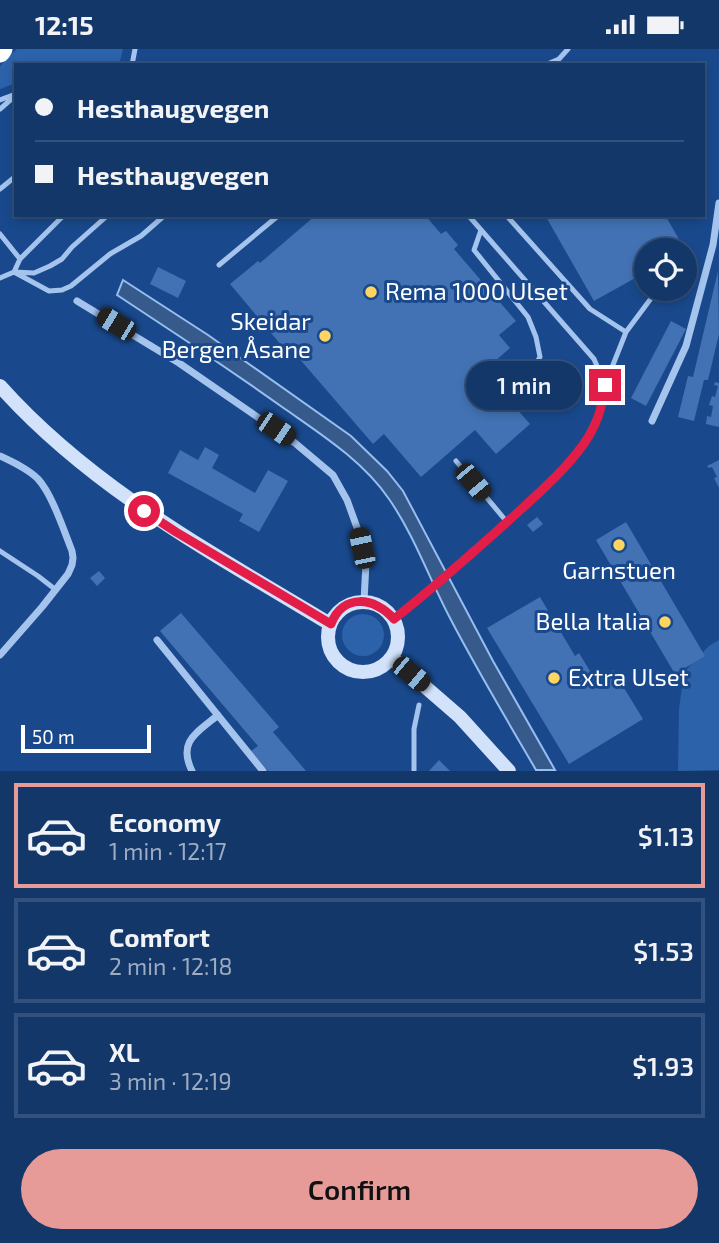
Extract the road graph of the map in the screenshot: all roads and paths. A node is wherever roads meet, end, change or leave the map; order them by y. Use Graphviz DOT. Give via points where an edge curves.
graph roads {
  1 [pos="568,49"];
  2 [pos="550,63"];
  3 [pos="14,96"];
  4 [pos="0,109"];
  5 [pos="14,178"];
  6 [pos="0,189"];
  7 [pos="719,203"];
  8 [pos="62,217"];
  9 [pos="106,217"];
  10 [pos="163,217"];
  11 [pos="277,217"];
  12 [pos="470,217"];
  13 [pos="508,217"];
  14 [pos="481,230"];
  15 [pos="0,234"];
  16 [pos="20,260"];
  17 [pos="709,260"];
  18 [pos="719,262"];
  19 [pos="219,265"];
  20 [pos="14,272"];
  21 [pos="0,278"];
  22 [pos="77,301"];
  23 [pos="649,301"];
  24 [pos="626,332"];
  25 [pos="526,380"];
  26 [pos="605,385"];
  27 [pos="0,386"];
  28 [pos="652,421"];
  29 [pos="0,456"];
  30 [pos="456,461"];
  31 [pos="507,522"];
  32 [pos="0,551"];
  33 [pos="10,557"];
  34 [pos="0,562"];
  35 [pos="453,570"];
  36 [pos="56,590"];
  37 [pos="363,601"];
  38 [pos="394,619"];
  39 [pos="331,624"];
  40 [pos="157,640"];
  41 [pos="0,655"];
  42 [pos="392,657"];
  43 [pos="419,705"];
  44 [pos="218,715"];
  45 [pos="192,771"];
  46 [pos="263,771"];
  47 [pos="414,771"];
  48 [pos="509,771"];
  1 -- 2 [label="lane"];
  3 -- 4 [label="lane"];
  5 -- 6 [label="lane"];
  7 -- 17 [label="street"];
  8 -- 16 [label="lane"];
  9 -- 20 [label="lane" via="62,259 34,273"];
  10 -- 20 [label="lane" via="62,290 49,291"];
  11 -- 19 [label="lane"];
  12 -- 14 [label="lane"];
  13 -- 24 [label="lane" via="590,309"];
  14 -- 25 [label="lane" via="474,250 528,317 536,337 540,357"];
  14 -- 26 [label="lane" via="594,359"];
  15 -- 16 [label="lane"];
  16 -- 20 [label="lane"];
  17 -- 18 [label="street"];
  17 -- 28 [label="street" via="686,346"];
  20 -- 21 [label="lane"];
  22 -- 37 [label="street" via="190,370 296,443 332,475 359,533 366,563"];
  23 -- 24 [label="lane"];
  24 -- 26 [label="lane"];
  26 -- 31 [label="lane" via="596,423 584,443"];
  27 -- 39 [label="main road" via="80,462 129,500"];
  29 -- 36 [label="street" via="38,479 55,510 73,558"];
  30 -- 31 [label="lane"];
  31 -- 35 [label="lane"];
  32 -- 33 [label="lane"];
  33 -- 34 [label="lane"];
  33 -- 36 [label="lane"];
  35 -- 38 [label="street"];
  36 -- 41 [label="street"];
  37 -- 38 [label="main road" via="376,604"];
  37 -- 39 [label="main road" via="344,607"];
  38 -- 42 [label="main road" via="398,640"];
  39 -- 42 [label="main road" via="329,646 350,670 372,671"];
  40 -- 44 [label="street"];
  42 -- 48 [label="main road" via="460,717"];
  43 -- 47 [label="lane"];
  44 -- 45 [label="street" via="189,740 186,749"];
  44 -- 46 [label="street"];
}
